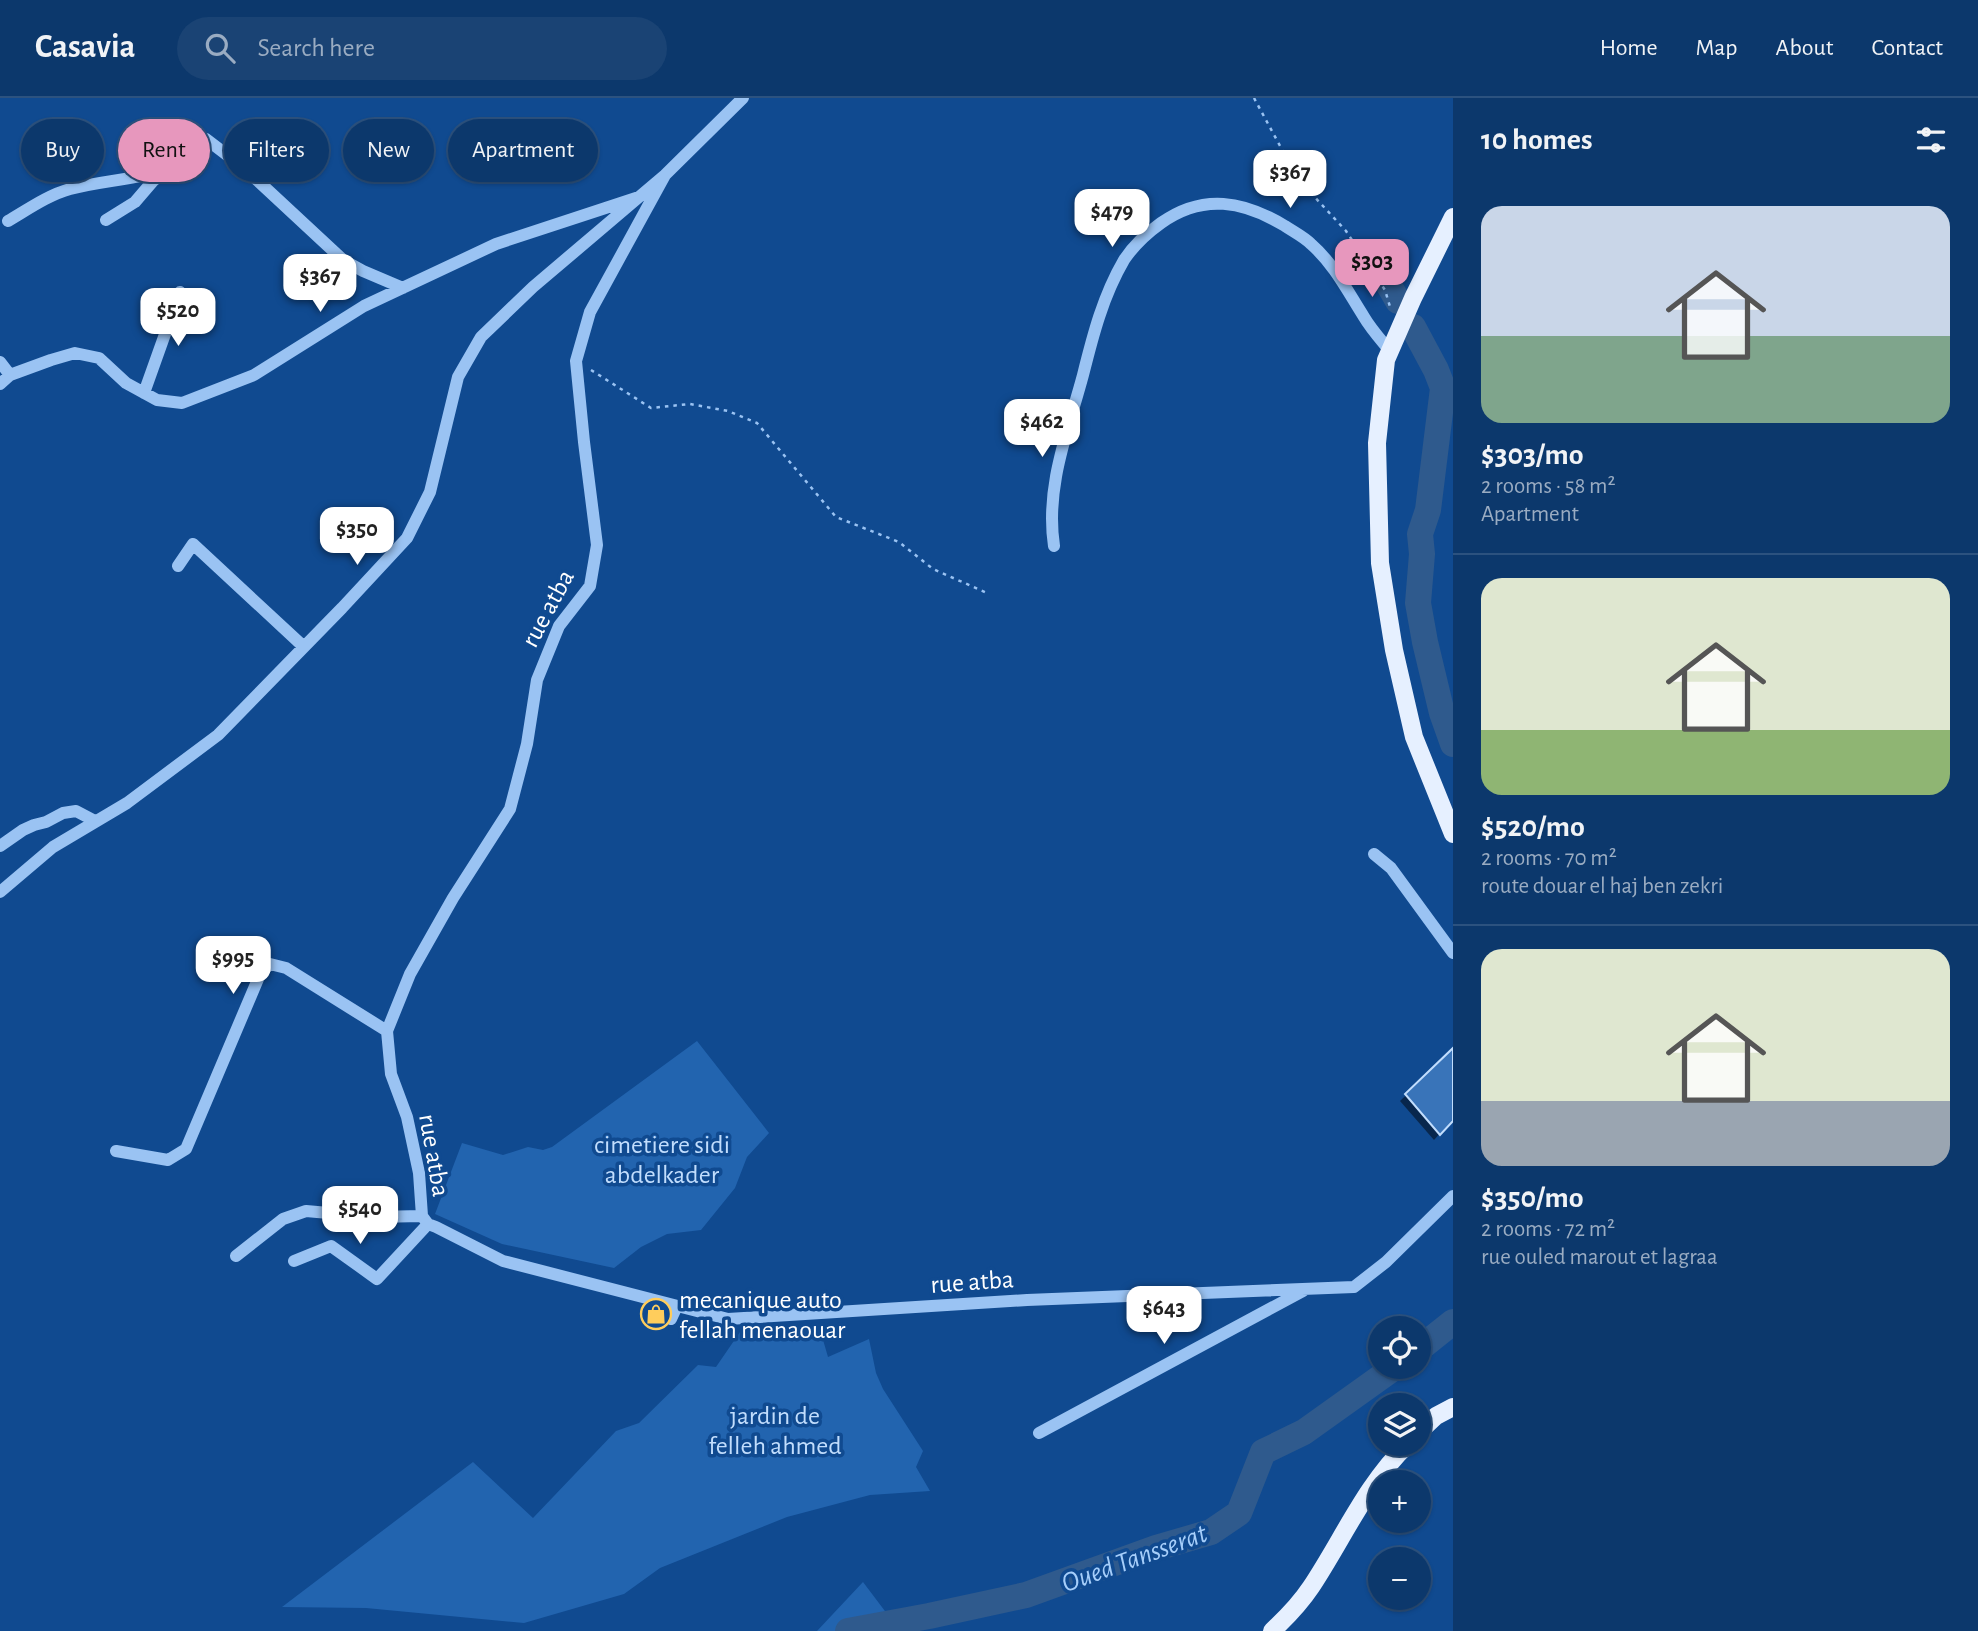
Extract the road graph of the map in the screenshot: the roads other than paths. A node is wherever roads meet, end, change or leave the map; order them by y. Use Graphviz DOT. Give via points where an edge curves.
graph roads {
  1 [pos="743,98"];
  2 [pos="210,142"];
  3 [pos="665,175"];
  4 [pos="118,181"];
  5 [pos="152,182"];
  6 [pos="639,197"];
  7 [pos="1453,217"];
  8 [pos="106,220"];
  9 [pos="8,221"];
  10 [pos="403,288"];
  11 [pos="180,292"];
  12 [pos="1390,351"];
  13 [pos="0,362"];
  14 [pos="5,379"];
  15 [pos="144,393"];
  16 [pos="1054,546"];
  17 [pos="178,566"];
  18 [pos="304,647"];
  19 [pos="95,821"];
  20 [pos="1453,834"];
  21 [pos="0,846"];
  22 [pos="1374,854"];
  23 [pos="0,892"];
  24 [pos="1453,953"];
  25 [pos="387,1031"];
  26 [pos="116,1151"];
  27 [pos="1453,1196"];
  28 [pos="425,1220"];
  29 [pos="236,1256"];
  30 [pos="295,1261"];
  31 [pos="1306,1289"];
  32 [pos="677,1306"];
  33 [pos="671,1320"];
  34 [pos="1453,1407"];
  35 [pos="1431,1421"];
  36 [pos="1038,1433"];
  37 [pos="1395,1456"];
  38 [pos="1272,1631"];
  1 -- 3 [label="street"];
  2 -- 10 [label="street" via="343,260"];
  3 -- 6 [label="street"];
  3 -- 25 [label="street, rue atba" via="590,312 576,361 597,545 590,586 559,626 537,680 510,809 410,974"];
  4 -- 9 [label="street" via="55,194"];
  5 -- 8 [label="street" via="135,202"];
  6 -- 10 [label="street" via="496,244"];
  6 -- 18 [label="street" via="481,337 458,377 430,492 407,538"];
  7 -- 12 [label="main road"];
  10 -- 15 [label="street" via="364,306 254,375 182,403"];
  11 -- 15 [label="street"];
  12 -- 16 [label="street" via="1311,244 1265,214 1223,203 1199,204 1168,218 1136,243 1101,309 1056,474"];
  12 -- 20 [label="main road" via="1377,443 1380,563 1414,737"];
  13 -- 14 [label="street"];
  14 -- 15 [label="street" via="75,353 99,358"];
  17 -- 18 [label="street" via="193,544"];
  18 -- 19 [label="street" via="218,735 127,803"];
  19 -- 21 [label="street" via="76,811 63,813"];
  19 -- 23 [label="street" via="53,847"];
  22 -- 24 [label="street" via="1391,868"];
  25 -- 26 [label="street" via="286,968 270,964 261,972 186,1149 168,1160"];
  25 -- 28 [label="street, rue atba" via="391,1074 407,1117"];
  27 -- 31 [label="street, rue atba" via="1354,1287"];
  28 -- 29 [label="street" via="306,1211 282,1219"];
  28 -- 30 [label="street" via="377,1279 331,1246"];
  28 -- 32 [label="street, rue atba" via="503,1261"];
  31 -- 32 [label="street, rue atba" via="728,1319"];
  31 -- 36 [label="street"];
  32 -- 33 [label="street"];
  34 -- 35 [label="main road"];
  37 -- 38 [label="main road" via="1310,1589"];
}
